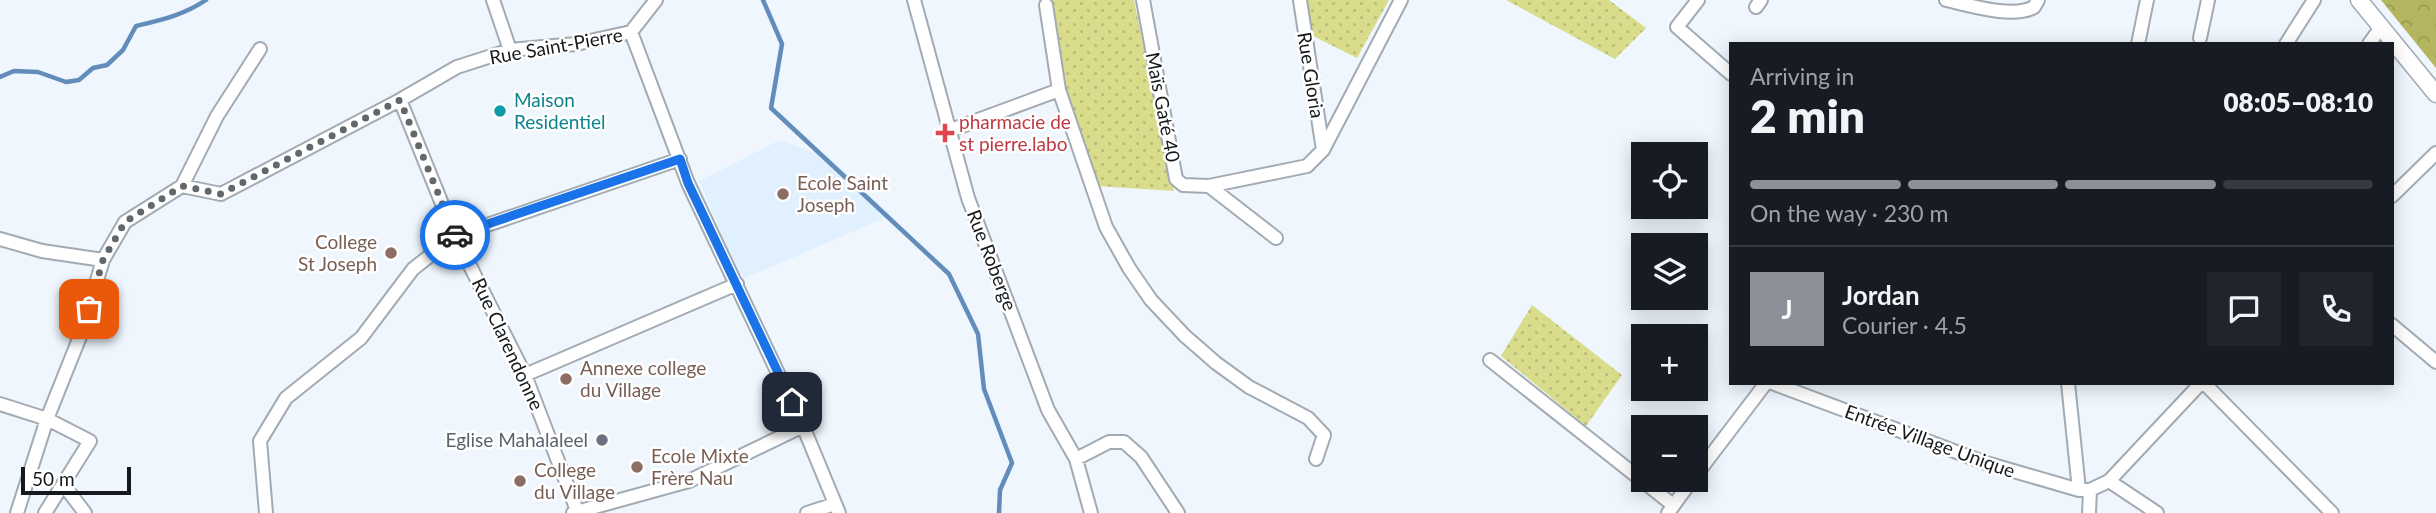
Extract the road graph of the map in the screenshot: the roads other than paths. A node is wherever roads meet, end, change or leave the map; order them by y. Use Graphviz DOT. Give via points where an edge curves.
graph roads {
  1 [pos="493,0"];
  2 [pos="656,0"];
  3 [pos="914,0"];
  4 [pos="1143,0"];
  5 [pos="1300,0"];
  6 [pos="1401,0"];
  7 [pos="1698,0"];
  8 [pos="1946,0"];
  9 [pos="2038,0"];
  10 [pos="2147,0"];
  11 [pos="2208,0"];
  12 [pos="2314,0"];
  13 [pos="2360,0"];
  14 [pos="1046,5"];
  15 [pos="2381,27"];
  16 [pos="631,32"];
  17 [pos="2200,38"];
  18 [pos="2138,42"];
  19 [pos="2287,42"];
  20 [pos="2370,42"];
  21 [pos="2393,42"];
  22 [pos="2394,43"];
  23 [pos="260,49"];
  24 [pos="510,50"];
  25 [pos="1729,72"];
  26 [pos="1059,90"];
  27 [pos="2436,94"];
  28 [pos="400,100"];
  29 [pos="951,130"];
  30 [pos="1323,150"];
  31 [pos="2436,153"];
  32 [pos="680,159"];
  33 [pos="182,186"];
  34 [pos="1209,186"];
  35 [pos="2394,194"];
  36 [pos="456,236"];
  37 [pos="1276,238"];
  38 [pos="0,239"];
  39 [pos="103,260"];
  40 [pos="737,284"];
  41 [pos="2394,328"];
  42 [pos="1490,360"];
  43 [pos="2436,362"];
  44 [pos="525,375"];
  45 [pos="1764,385"];
  46 [pos="1777,385"];
  47 [pos="2068,385"];
  48 [pos="2201,385"];
  49 [pos="2205,385"];
  50 [pos="0,404"];
  51 [pos="47,419"];
  52 [pos="803,426"];
  53 [pos="1076,459"];
  54 [pos="1316,459"];
  55 [pos="1708,459"];
  56 [pos="2109,481"];
  57 [pos="63,484"];
  58 [pos="2085,490"];
  59 [pos="1683,492"];
  60 [pos="837,508"];
  61 [pos="1671,509"];
  62 [pos="17,513"];
  63 [pos="45,513"];
  64 [pos="85,513"];
  65 [pos="266,513"];
  66 [pos="576,513"];
  67 [pos="807,513"];
  68 [pos="1091,513"];
  69 [pos="1178,513"];
  70 [pos="2089,513"];
  71 [pos="2157,513"];
  72 [pos="2332,513"];
  1 -- 24 [label="street"];
  2 -- 16 [label="street, Rue Saint-Pierre"];
  3 -- 29 [label="street, Rue Roberge"];
  4 -- 34 [label="street, Maïs Gaté 40" via="1176,179 1183,185"];
  5 -- 30 [label="street, Rue Gloria"];
  6 -- 30 [label="street"];
  7 -- 25 [label="street" via="1678,27"];
  8 -- 9 [label="street" via="2020,12 2034,7"];
  10 -- 18 [label="street"];
  11 -- 17 [label="street"];
  12 -- 19 [label="street"];
  13 -- 15 [label="street"];
  14 -- 26 [label="street"];
  15 -- 20 [label="street"];
  15 -- 21 [label="street"];
  16 -- 24 [label="street, Rue Saint-Pierre" via="576,44"];
  16 -- 32 [label="street"];
  22 -- 27 [label="street"];
  23 -- 33 [label="street"];
  24 -- 28 [label="street, Rue Saint-Pierre" via="457,67"];
  26 -- 29 [label="street"];
  26 -- 54 [label="street" via="1106,227 1136,279 1185,336 1216,363 1249,387 1308,418 1324,435"];
  28 -- 33 [label="street, Rue Saint-Pierre" via="221,194"];
  28 -- 36 [label="street, Rue Clarendonne"];
  29 -- 53 [label="street, Rue Roberge" via="968,198 1048,410"];
  30 -- 34 [label="street" via="1307,166"];
  31 -- 35 [label="street"];
  32 -- 36 [label="street"];
  32 -- 40 [label="street"];
  33 -- 39 [label="street" via="125,222"];
  34 -- 37 [label="street, Maïs Gaté 40"];
  36 -- 44 [label="street, Rue Clarendonne"];
  36 -- 65 [label="street" via="413,269 361,338 286,398 260,441"];
  38 -- 39 [label="street"];
  39 -- 51 [label="street" via="81,334"];
  40 -- 44 [label="street"];
  40 -- 52 [label="street"];
  41 -- 43 [label="street"];
  42 -- 61 [label="street"];
  44 -- 66 [label="street, Rue Clarendonne"];
  45 -- 55 [label="street"];
  46 -- 58 [label="street, Entrée Village Unique" via="1986,463"];
  47 -- 58 [label="street"];
  48 -- 56 [label="street"];
  49 -- 72 [label="street"];
  50 -- 51 [label="street"];
  51 -- 57 [label="street" via="90,441"];
  51 -- 62 [label="street"];
  52 -- 60 [label="street"];
  52 -- 66 [label="street" via="689,481"];
  53 -- 68 [label="street, Rue Roberge"];
  53 -- 69 [label="street" via="1109,442 1124,442 1141,457"];
  56 -- 58 [label="street"];
  56 -- 71 [label="street"];
  57 -- 63 [label="street"];
  57 -- 64 [label="street"];
  58 -- 70 [label="street"];
  59 -- 61 [label="street"];
  60 -- 67 [label="street"];
}
